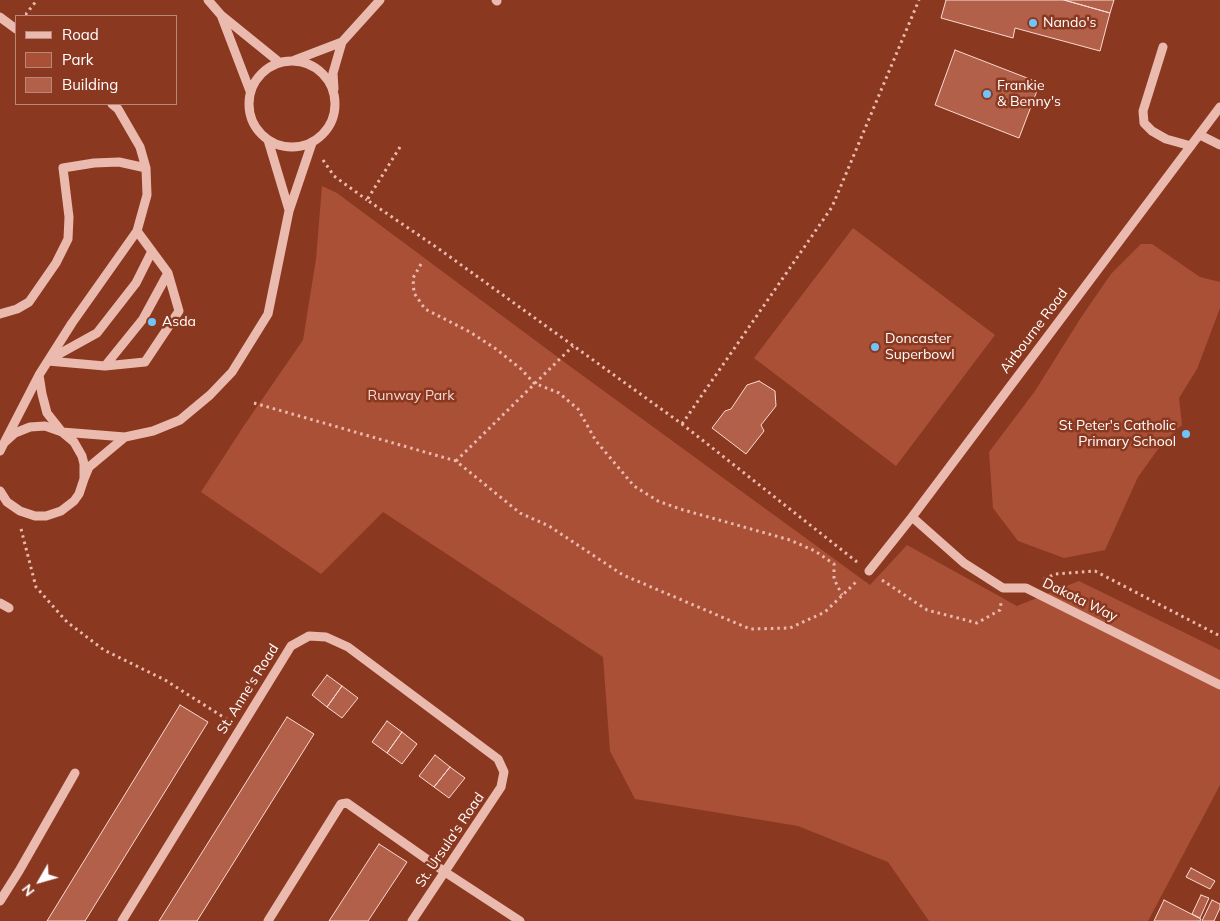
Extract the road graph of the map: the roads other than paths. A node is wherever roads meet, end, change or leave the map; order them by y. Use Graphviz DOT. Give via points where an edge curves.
graph roads {
  1 [pos="208,0"];
  2 [pos="380,0"];
  3 [pos="221,15"];
  4 [pos="0,17"];
  5 [pos="15,28"];
  6 [pos="342,42"];
  7 [pos="1164,47"];
  8 [pos="294,60"];
  9 [pos="279,62"];
  10 [pos="334,91"];
  11 [pos="250,92"];
  12 [pos="113,105"];
  13 [pos="1220,107"];
  14 [pos="1200,135"];
  15 [pos="268,140"];
  16 [pos="312,144"];
  17 [pos="1220,145"];
  18 [pos="1190,146"];
  19 [pos="146,168"];
  20 [pos="289,210"];
  21 [pos="137,231"];
  22 [pos="152,251"];
  23 [pos="168,273"];
  24 [pos="0,314"];
  25 [pos="48,360"];
  26 [pos="105,366"];
  27 [pos="39,374"];
  28 [pos="62,432"];
  29 [pos="125,437"];
  30 [pos="2,447"];
  31 [pos="84,479"];
  32 [pos="0,491"];
  33 [pos="912,517"];
  34 [pos="869,571"];
  35 [pos="0,602"];
  36 [pos="9,608"];
  37 [pos="1220,685"];
  38 [pos="504,772"];
  39 [pos="74,773"];
  40 [pos="445,872"];
  41 [pos="0,901"];
  42 [pos="122,921"];
  43 [pos="268,921"];
  44 [pos="412,921"];
  45 [pos="520,921"];
  1 -- 3 [label="street"];
  2 -- 6 [label="street"];
  3 -- 9 [label="street"];
  3 -- 11 [label="street"];
  4 -- 5 [label="street"];
  6 -- 8 [label="street"];
  6 -- 10 [label="street" via="333,73"];
  7 -- 18 [label="street" via="1142,111 1144,123 1166,138"];
  8 -- 9 [label="street"];
  8 -- 10 [label="street" via="321,72"];
  9 -- 11 [label="street" via="257,78"];
  10 -- 16 [label="street" via="334,118 326,132"];
  11 -- 15 [label="street" via="250,116"];
  12 -- 19 [label="street" via="140,147"];
  13 -- 14 [label="street, Airbourne Road"];
  14 -- 17 [label="street"];
  14 -- 18 [label="street, Airbourne Road"];
  15 -- 16 [label="street" via="293,148"];
  15 -- 20 [label="street"];
  16 -- 20 [label="street"];
  18 -- 33 [label="street, Airbourne Road"];
  19 -- 21 [label="street" via="147,195"];
  19 -- 24 [label="street" via="119,162 63,168 68,239 29,302"];
  20 -- 29 [label="street" via="268,314 232,372 180,420 153,432"];
  21 -- 22 [label="street"];
  21 -- 25 [label="street"];
  22 -- 23 [label="street"];
  22 -- 25 [label="street" via="136,283 97,333"];
  23 -- 26 [label="street" via="143,319"];
  23 -- 26 [label="street" via="179,311 144,362"];
  25 -- 26 [label="street"];
  25 -- 27 [label="street"];
  27 -- 28 [label="street" via="47,413"];
  27 -- 30 [label="street"];
  28 -- 29 [label="street"];
  28 -- 30 [label="street" via="45,426 30,427 15,433"];
  28 -- 31 [label="street" via="74,442 82,456"];
  29 -- 31 [label="street" via="89,467"];
  31 -- 32 [label="street" via="74,501 61,511 46,516 20,512 7,502"];
  33 -- 34 [label="street, Airbourne Road"];
  33 -- 37 [label="street, Dakota Way" via="964,563 1003,588 1026,588"];
  35 -- 36 [label="street"];
  38 -- 40 [label="street, St. Ursula's Road" via="501,787"];
  38 -- 42 [label="street, St. Anne's Road" via="498,759 348,647 326,637 309,636 291,646"];
  39 -- 41 [label="street"];
  40 -- 43 [label="street" via="347,803 342,804"];
  40 -- 44 [label="street, St. Ursula's Road"];
  40 -- 45 [label="street"];
}
